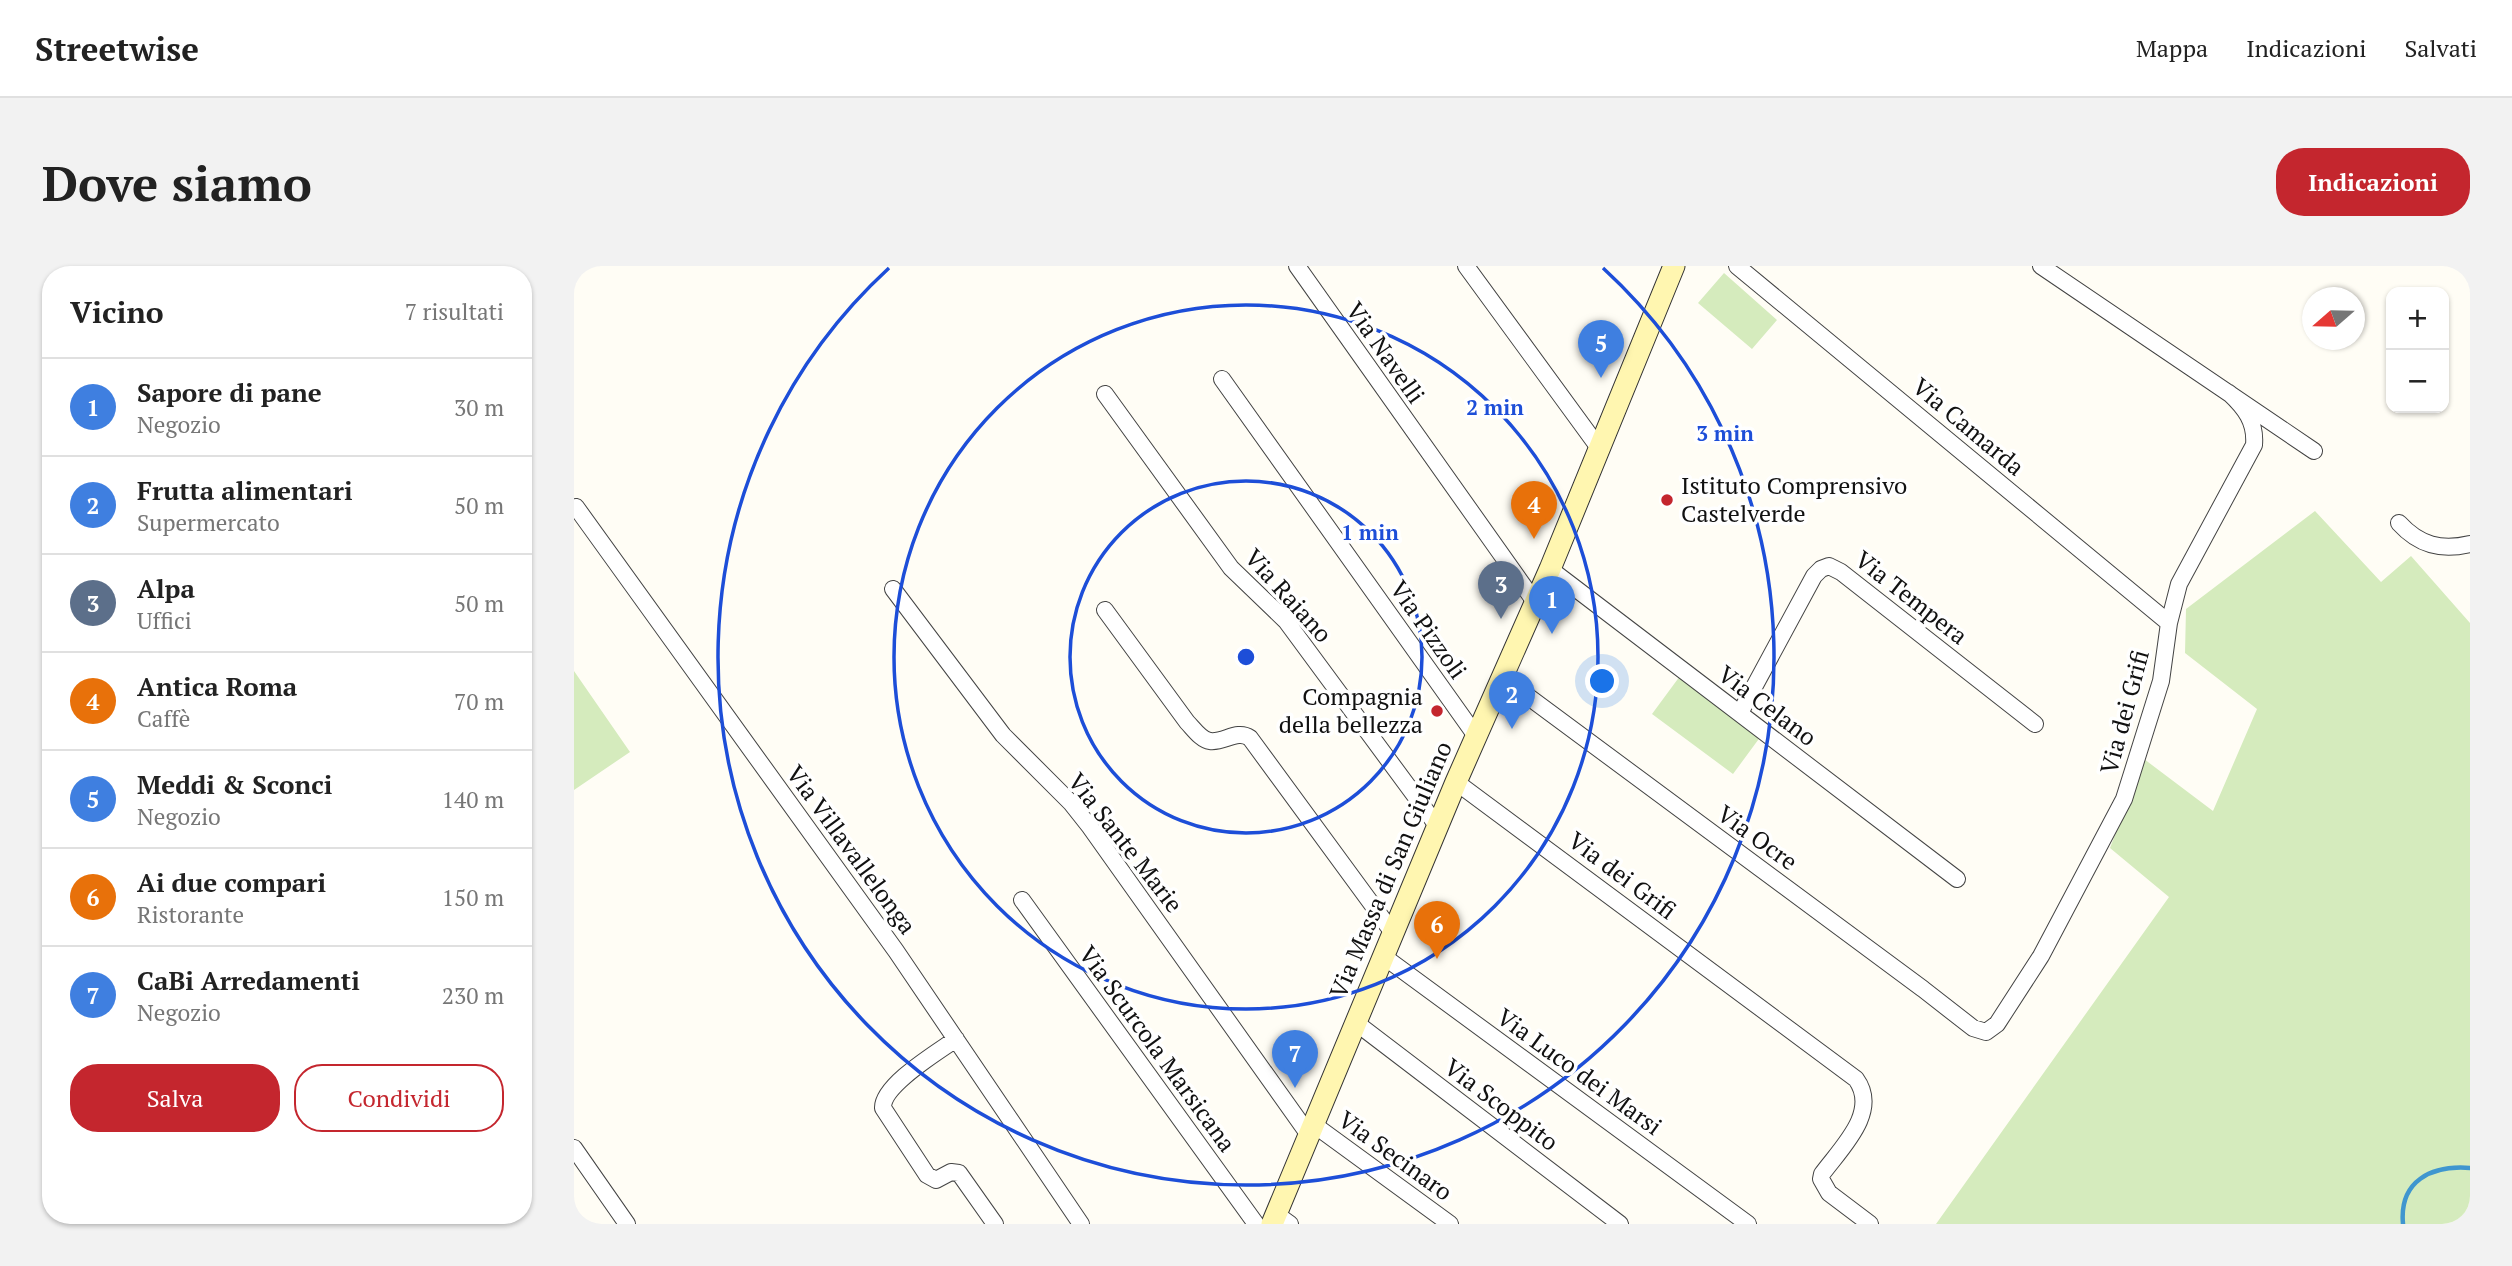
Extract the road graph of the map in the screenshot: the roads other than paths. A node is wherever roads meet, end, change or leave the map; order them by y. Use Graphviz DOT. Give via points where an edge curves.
graph roads {
  1 [pos="1297,266"];
  2 [pos="1466,266"];
  3 [pos="1737,266"];
  4 [pos="2040,266"];
  5 [pos="1667,271"];
  6 [pos="1222,379"];
  7 [pos="2229,393"];
  8 [pos="1105,394"];
  9 [pos="1599,448"];
  10 [pos="2314,451"];
  11 [pos="576,507"];
  12 [pos="2399,523"];
  13 [pos="2470,544"];
  14 [pos="1550,569"];
  15 [pos="893,589"];
  16 [pos="1535,602"];
  17 [pos="1105,610"];
  18 [pos="2169,623"];
  19 [pos="1503,678"];
  20 [pos="1740,713"];
  21 [pos="2035,724"];
  22 [pos="1476,736"];
  23 [pos="1456,782"];
  24 [pos="1438,827"];
  25 [pos="1957,878"];
  26 [pos="1022,900"];
  27 [pos="1393,933"];
  28 [pos="1383,956"];
  29 [pos="1356,1022"];
  30 [pos="1986,1031"];
  31 [pos="956,1040"];
  32 [pos="1311,1130"];
  33 [pos="574,1148"];
  34 [pos="1280,1221"];
  35 [pos="627,1224"];
  36 [pos="995,1224"];
  37 [pos="1081,1224"];
  38 [pos="1256,1224"];
  39 [pos="1450,1224"];
  40 [pos="1620,1224"];
  41 [pos="1748,1224"];
  42 [pos="1870,1224"];
  1 -- 16 [label="street, Via Navelli"];
  2 -- 9 [label="street"];
  3 -- 18 [label="street, Via Camarda"];
  4 -- 7 [label="street, Via dei Grifi"];
  5 -- 9 [label="street, Via Massa di San Giuliano"];
  6 -- 22 [label="street, Via Pizzoli"];
  7 -- 10 [label="street, Via dei Grifi"];
  7 -- 18 [label="street, Via dei Grifi" via="2251,421 2254,445 2179,584"];
  8 -- 24 [label="street, Via Raiano" via="1231,568 1286,621"];
  9 -- 14 [label="street, Via Massa di San Giuliano"];
  11 -- 31 [label="street, Via Villavallelonga"];
  12 -- 13 [label="street" via="2430,545"];
  14 -- 16 [label="street, Via Massa di San Giuliano"];
  14 -- 20 [label="street, Via Celano"];
  15 -- 32 [label="street, Via Sante Marie" via="1003,735 1090,827"];
  16 -- 19 [label="street, Via Massa di San Giuliano"];
  17 -- 27 [label="street" via="1197,733 1209,741 1241,734 1250,738"];
  18 -- 30 [label="street, Via dei Grifi" via="2161,681 2124,799 2041,956 1997,1024"];
  19 -- 22 [label="street, Via Massa di San Giuliano"];
  19 -- 30 [label="street, Via Ocre" via="1973,1028"];
  20 -- 21 [label="street, Via Tempera" via="1814,576 1829,566"];
  20 -- 25 [label="street, Via Celano"];
  22 -- 23 [label="street, Via Massa di San Giuliano"];
  23 -- 24 [label="street, Via Massa di San Giuliano"];
  23 -- 42 [label="street, Via dei Grifi" via="1853,1076 1864,1102 1862,1117 1821,1180 1829,1194"];
  24 -- 27 [label="street, Via Massa di San Giuliano"];
  26 -- 38 [label="street, Via Scurcola Marsicana"];
  27 -- 28 [label="street, Via Massa di San Giuliano"];
  28 -- 29 [label="street, Via Massa di San Giuliano"];
  28 -- 41 [label="street, Via Luco dei Marsi"];
  29 -- 32 [label="street, Via Massa di San Giuliano"];
  29 -- 40 [label="street, Via Scoppito"];
  31 -- 36 [label="street" via="911,1072 882,1106 930,1177 936,1181 951,1172 959,1173"];
  31 -- 37 [label="street, Via Villavallelonga"];
  32 -- 34 [label="street, Via Massa di San Giuliano"];
  32 -- 39 [label="street, Via Secinaro"];
  33 -- 35 [label="street"];
}
